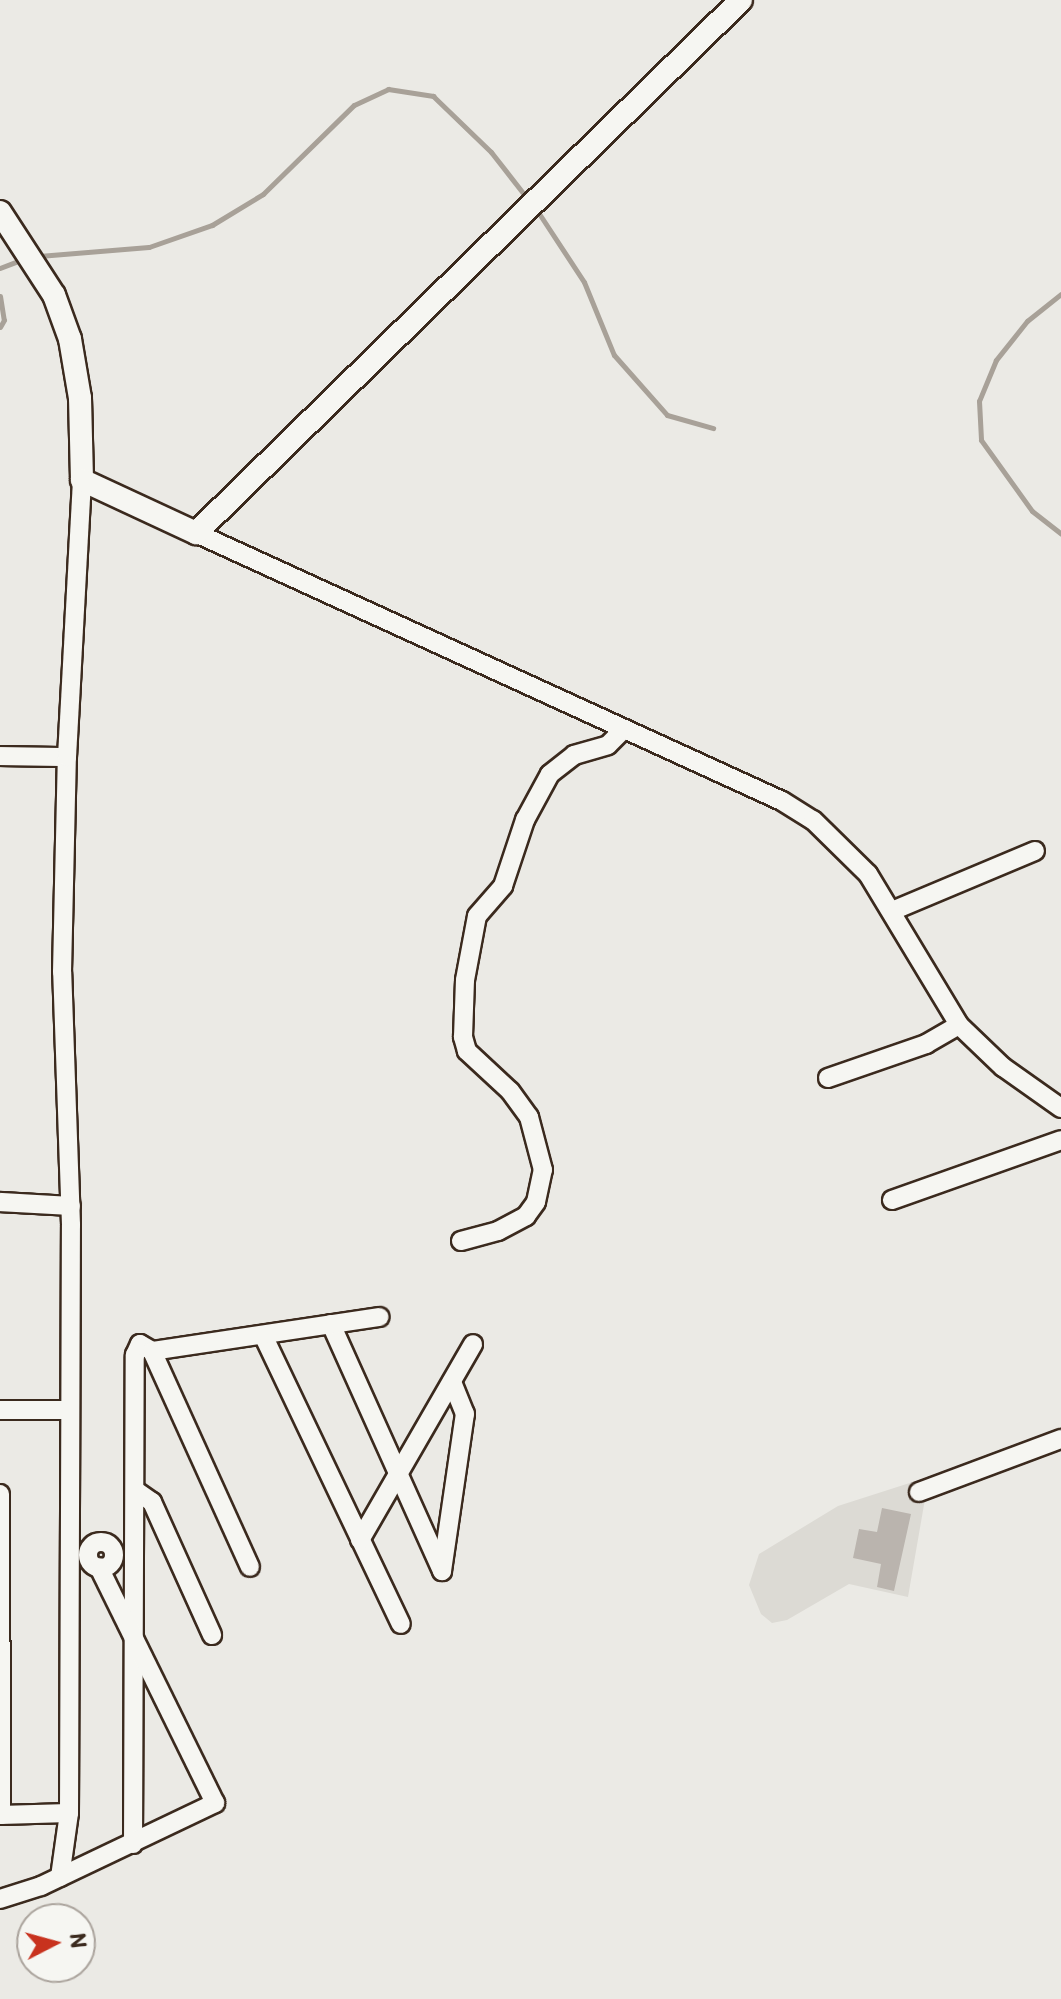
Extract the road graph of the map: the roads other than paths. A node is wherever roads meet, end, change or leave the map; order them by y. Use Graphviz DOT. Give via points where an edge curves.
graph roads {
  1 [pos="741,0"];
  2 [pos="0,212"];
  3 [pos="82,480"];
  4 [pos="196,533"];
  5 [pos="624,729"];
  6 [pos="0,756"];
  7 [pos="67,757"];
  8 [pos="1035,851"];
  9 [pos="892,911"];
  10 [pos="959,1025"];
  11 [pos="828,1078"];
  12 [pos="1057,1100"];
  13 [pos="1061,1140"];
  14 [pos="892,1200"];
  15 [pos="0,1202"];
  16 [pos="71,1206"];
  17 [pos="461,1241"];
  18 [pos="379,1317"];
  19 [pos="331,1324"];
  20 [pos="263,1335"];
  21 [pos="473,1344"];
  22 [pos="152,1351"];
  23 [pos="452,1381"];
  24 [pos="0,1410"];
  25 [pos="70,1410"];
  26 [pos="1061,1439"];
  27 [pos="398,1474"];
  28 [pos="135,1490"];
  29 [pos="919,1492"];
  30 [pos="0,1494"];
  31 [pos="70,1511"];
  32 [pos="360,1540"];
  33 [pos="92,1556"];
  34 [pos="250,1567"];
  35 [pos="134,1605"];
  36 [pos="401,1624"];
  37 [pos="134,1635"];
  38 [pos="212,1635"];
  39 [pos="69,1813"];
  40 [pos="0,1815"];
  41 [pos="133,1844"];
  42 [pos="60,1877"];
  43 [pos="0,1899"];
  1 -- 4 [label="street"];
  2 -- 3 [label="street" via="54,295 70,339 80,398"];
  3 -- 4 [label="street"];
  3 -- 7 [label="street"];
  4 -- 5 [label="street"];
  5 -- 9 [label="street" via="813,820 868,874"];
  5 -- 17 [label="street" via="608,745 574,755 550,774 525,820 503,886 477,916 465,980 463,1037 467,1051 529,1117 543,1170 536,1202 526,1216"];
  6 -- 7 [label="street"];
  7 -- 16 [label="street" via="62,1021"];
  8 -- 9 [label="street"];
  9 -- 10 [label="street"];
  10 -- 11 [label="street" via="926,1044"];
  10 -- 12 [label="street"];
  13 -- 14 [label="street"];
  15 -- 16 [label="street"];
  16 -- 25 [label="street"];
  18 -- 19 [label="street"];
  19 -- 20 [label="street"];
  19 -- 27 [label="street"];
  20 -- 22 [label="street"];
  20 -- 32 [label="street"];
  21 -- 23 [label="street"];
  22 -- 28 [label="street" via="144,1344 135,1350"];
  22 -- 34 [label="street"];
  23 -- 27 [label="street"];
  23 -- 27 [label="street" via="465,1414 442,1571"];
  24 -- 25 [label="street"];
  25 -- 31 [label="street"];
  26 -- 29 [label="street"];
  27 -- 32 [label="street"];
  28 -- 35 [label="street"];
  28 -- 38 [label="street" via="152,1502"];
  30 -- 40 [label="street"];
  31 -- 33 [label="street"];
  31 -- 33 [label="street"];
  32 -- 36 [label="street"];
  33 -- 35 [label="street"];
  33 -- 37 [label="street"];
  33 -- 39 [label="street"];
  35 -- 37 [label="street"];
  37 -- 41 [label="street"];
  37 -- 41 [label="street" via="215,1803"];
  39 -- 40 [label="street"];
  39 -- 42 [label="street"];
  41 -- 42 [label="street"];
  42 -- 43 [label="street"];
}
